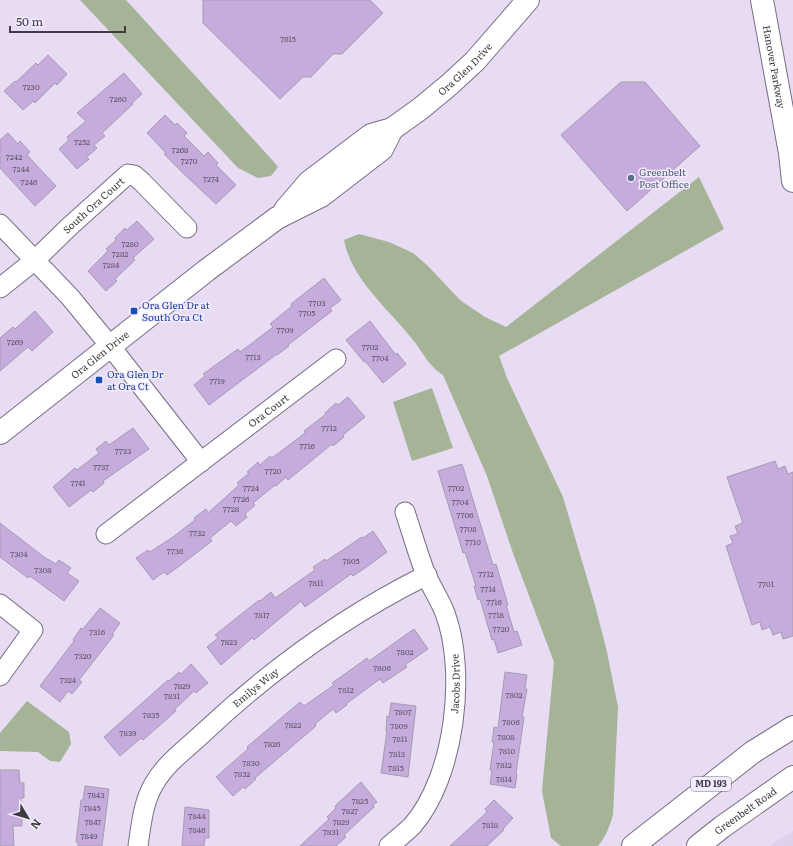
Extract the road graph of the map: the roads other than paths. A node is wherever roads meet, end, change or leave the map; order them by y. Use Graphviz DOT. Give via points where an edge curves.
graph roads {
  1 [pos="528,0"];
  2 [pos="762,0"];
  3 [pos="793,181"];
  4 [pos="0,224"];
  5 [pos="187,228"];
  6 [pos="35,260"];
  7 [pos="0,288"];
  8 [pos="111,347"];
  9 [pos="336,359"];
  10 [pos="0,433"];
  11 [pos="201,462"];
  12 [pos="405,512"];
  13 [pos="106,534"];
  14 [pos="427,575"];
  15 [pos="0,604"];
  16 [pos="0,676"];
  17 [pos="793,727"];
  18 [pos="793,777"];
  19 [pos="138,846"];
  20 [pos="389,846"];
  21 [pos="633,846"];
  22 [pos="698,846"];
  1 -- 8 [label="street, Ora Glen Drive" via="475,61 420,109 392,129 382,149 321,196 277,218"];
  2 -- 3 [label="street, Hanover Parkway"];
  4 -- 6 [label="street"];
  5 -- 6 [label="street, South Ora Court" via="142,182 134,175 128,174"];
  6 -- 7 [label="street, South Ora Court"];
  6 -- 8 [label="street"];
  8 -- 10 [label="street, Ora Glen Drive"];
  8 -- 11 [label="street"];
  9 -- 11 [label="street, Ora Court"];
  11 -- 13 [label="street, Ora Court"];
  12 -- 14 [label="street, Jacobs Drive"];
  14 -- 19 [label="street, Emilys Way" via="336,626 224,713 164,770 153,786 142,820"];
  14 -- 20 [label="street, Jacobs Drive" via="445,613 453,647 456,704 444,767 433,792 412,826"];
  15 -- 16 [label="street" via="33,630"];
  17 -- 21 [label="street, MD 193" via="753,752"];
  18 -- 22 [label="street, Greenbelt Road"];
}
